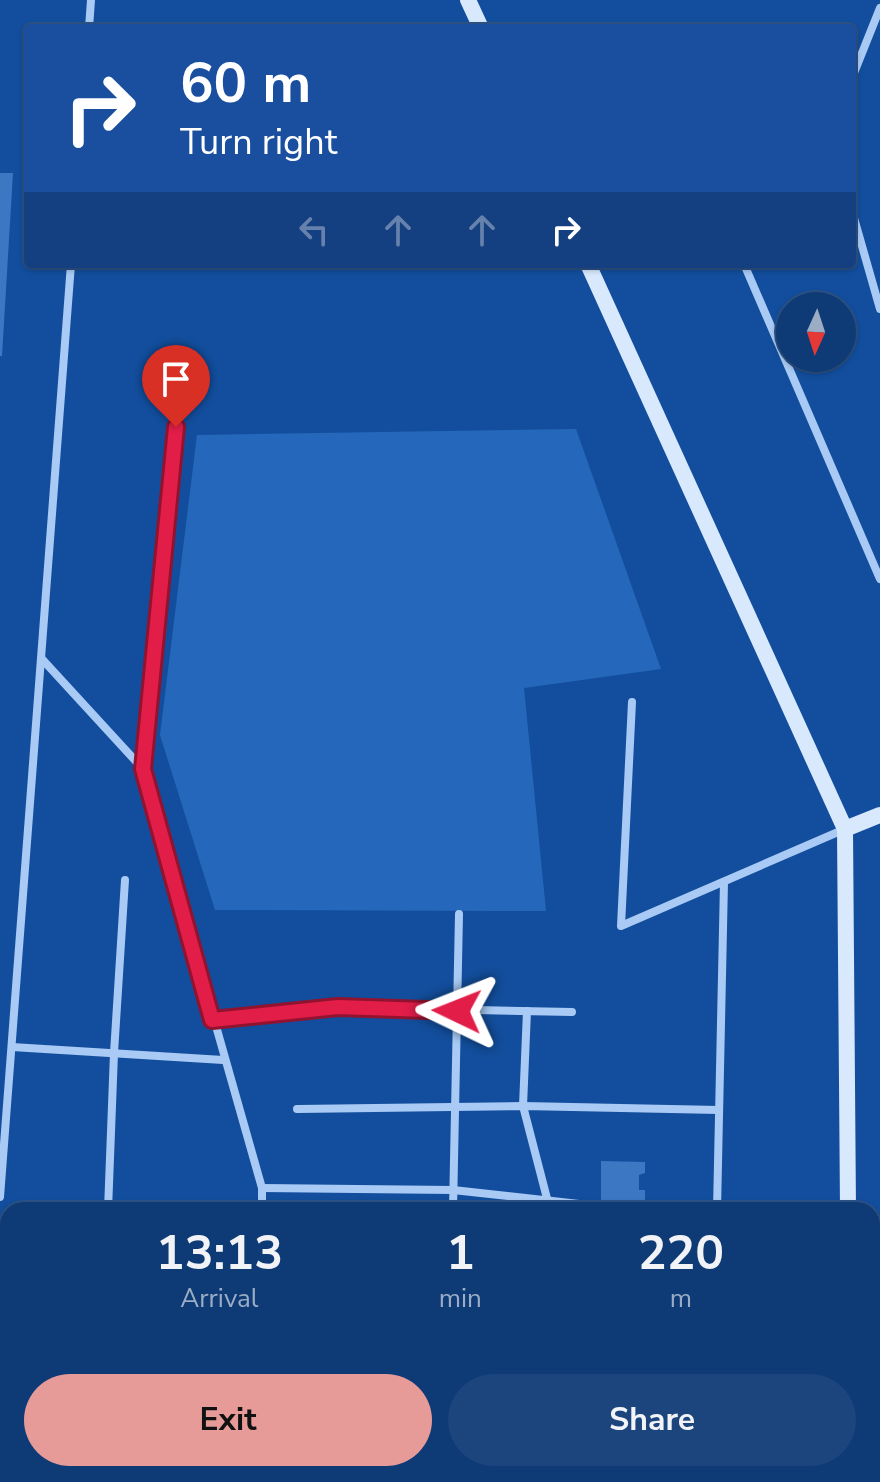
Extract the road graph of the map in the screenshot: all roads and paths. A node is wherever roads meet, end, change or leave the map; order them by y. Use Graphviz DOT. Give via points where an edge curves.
graph roads {
  1 [pos="91,0"];
  2 [pos="468,0"];
  3 [pos="880,8"];
  4 [pos="89,24"];
  5 [pos="479,24"];
  6 [pos="856,68"];
  7 [pos="856,225"];
  8 [pos="71,268"];
  9 [pos="590,268"];
  10 [pos="746,268"];
  11 [pos="880,309"];
  12 [pos="176,427"];
  13 [pos="880,579"];
  14 [pos="42,659"];
  15 [pos="632,702"];
  16 [pos="143,769"];
  17 [pos="880,815"];
  18 [pos="845,829"];
  19 [pos="125,880"];
  20 [pos="724,882"];
  21 [pos="459,914"];
  22 [pos="457,1011"];
  23 [pos="527,1011"];
  24 [pos="572,1012"];
  25 [pos="212,1020"];
  26 [pos="12,1047"];
  27 [pos="114,1053"];
  28 [pos="223,1060"];
  29 [pos="455,1106"];
  30 [pos="523,1106"];
  31 [pos="297,1109"];
  32 [pos="719,1110"];
  33 [pos="262,1188"];
  34 [pos="453,1190"];
  35 [pos="0,1197"];
  36 [pos="546,1200"];
  37 [pos="108,1202"];
  38 [pos="262,1202"];
  39 [pos="453,1202"];
  40 [pos="563,1202"];
  41 [pos="717,1202"];
  42 [pos="848,1202"];
  1 -- 4 [label="street"];
  2 -- 5 [label="street"];
  3 -- 6 [label="street"];
  7 -- 11 [label="street"];
  8 -- 14 [label="street"];
  9 -- 18 [label="street"];
  10 -- 13 [label="street"];
  12 -- 16 [label="street"];
  14 -- 16 [label="street"];
  14 -- 26 [label="street"];
  15 -- 20 [label="street" via="621,926"];
  16 -- 25 [label="street"];
  17 -- 18 [label="street"];
  18 -- 20 [label="street"];
  18 -- 42 [label="street"];
  19 -- 27 [label="street"];
  20 -- 32 [label="street"];
  21 -- 22 [label="street"];
  22 -- 23 [label="street"];
  22 -- 25 [label="street" via="338,1007"];
  22 -- 29 [label="street"];
  23 -- 24 [label="street"];
  23 -- 30 [label="street"];
  25 -- 28 [label="street"];
  26 -- 27 [label="street"];
  26 -- 35 [label="street"];
  27 -- 28 [label="street"];
  27 -- 37 [label="street"];
  28 -- 33 [label="street"];
  29 -- 30 [label="street"];
  29 -- 31 [label="street"];
  29 -- 34 [label="street"];
  30 -- 32 [label="street"];
  30 -- 36 [label="street"];
  32 -- 41 [label="street"];
  33 -- 34 [label="street"];
  33 -- 38 [label="street"];
  34 -- 36 [label="street"];
  34 -- 39 [label="street"];
  36 -- 40 [label="street"];
}
